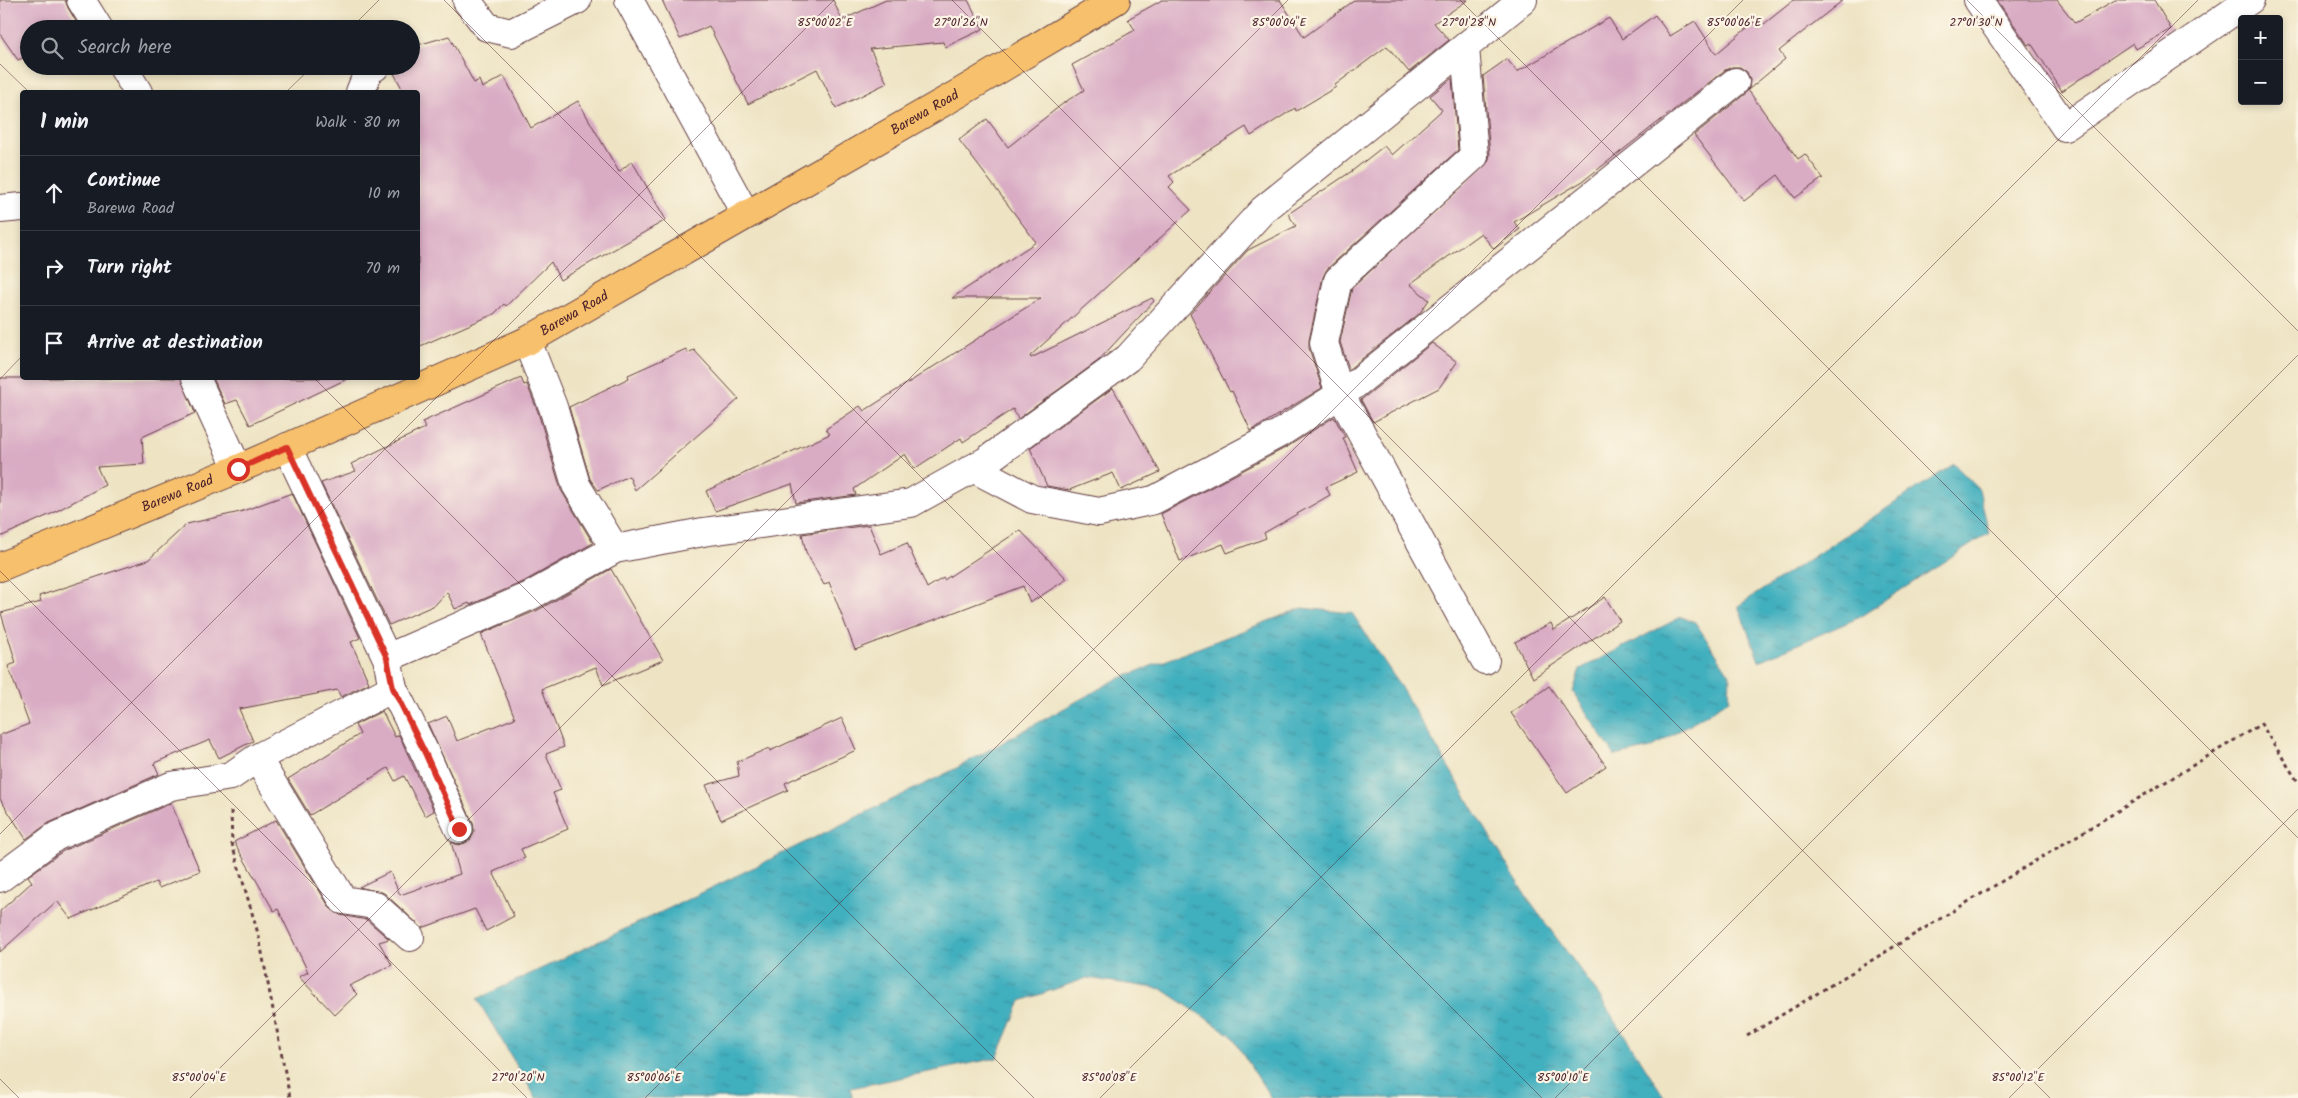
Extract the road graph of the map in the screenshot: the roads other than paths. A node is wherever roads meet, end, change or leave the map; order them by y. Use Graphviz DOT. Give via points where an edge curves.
graph roads {
  1 [pos="81,0"];
  2 [pos="577,0"];
  3 [pos="629,0"];
  4 [pos="1116,0"];
  5 [pos="1523,0"];
  6 [pos="1978,0"];
  7 [pos="2250,0"];
  8 [pos="467,1"];
  9 [pos="93,20"];
  10 [pos="1465,47"];
  11 [pos="128,75"];
  12 [pos="366,75"];
  13 [pos="1735,82"];
  14 [pos="137,90"];
  15 [pos="361,90"];
  16 [pos="20,207"];
  17 [pos="0,210"];
  18 [pos="746,215"];
  19 [pos="527,341"];
  20 [pos="197,380"];
  21 [pos="1340,394"];
  22 [pos="287,447"];
  23 [pos="973,468"];
  24 [pos="238,469"];
  25 [pos="616,549"];
  26 [pos="0,567"];
  27 [pos="387,658"];
  28 [pos="1485,660"];
  29 [pos="393,688"];
  30 [pos="257,758"];
  31 [pos="459,829"];
  32 [pos="0,878"];
  33 [pos="410,938"];
  1 -- 9 [label="street"];
  2 -- 8 [label="street" via="511,33 487,27"];
  3 -- 18 [label="street"];
  4 -- 18 [label="main road, Barewa Road"];
  5 -- 10 [label="street"];
  6 -- 7 [label="street" via="2066,127"];
  10 -- 21 [label="street" via="1474,156 1338,280 1324,343"];
  10 -- 23 [label="street" via="1263,210 1128,358"];
  11 -- 14 [label="street"];
  12 -- 15 [label="street"];
  13 -- 21 [label="street"];
  16 -- 17 [label="street"];
  18 -- 19 [label="main road, Barewa Road"];
  19 -- 22 [label="main road, Barewa Road"];
  19 -- 25 [label="street" via="553,407 576,485"];
  20 -- 24 [label="street"];
  21 -- 23 [label="street" via="1280,433 1154,500 1100,512 1032,499"];
  21 -- 28 [label="street"];
  22 -- 24 [label="main road, Barewa Road"];
  22 -- 27 [label="street"];
  23 -- 25 [label="street" via="911,503 703,532"];
  24 -- 26 [label="main road, Barewa Road"];
  25 -- 27 [label="street" via="530,596"];
  27 -- 29 [label="street"];
  29 -- 30 [label="street"];
  29 -- 31 [label="street"];
  30 -- 32 [label="street" via="231,776 171,786 55,836"];
  30 -- 33 [label="street" via="343,900 374,905"];
}
